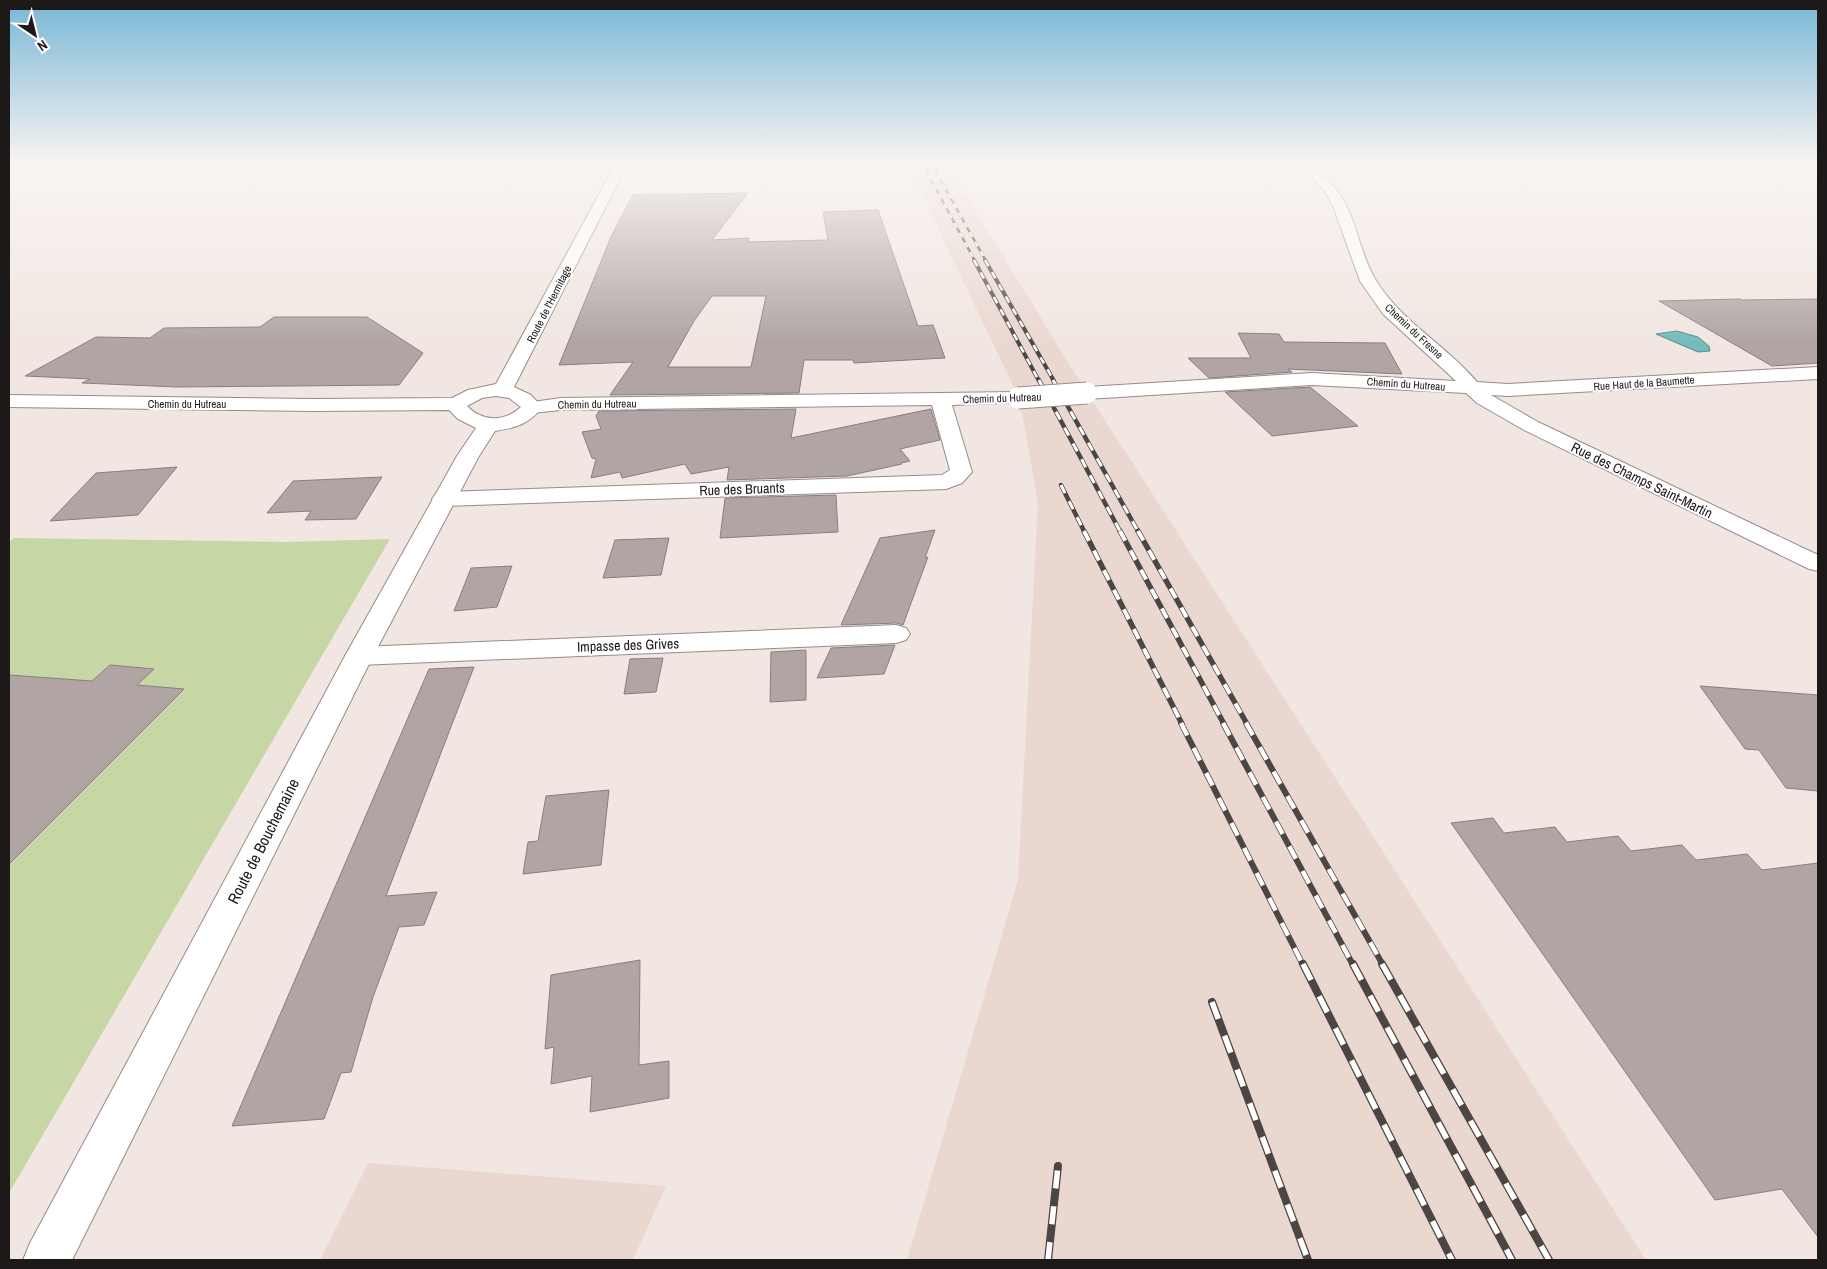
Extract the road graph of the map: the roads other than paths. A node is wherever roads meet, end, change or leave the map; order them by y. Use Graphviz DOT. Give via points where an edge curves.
graph roads {
  1 [pos="589,224"];
  2 [pos="1347,224"];
  3 [pos="1818,373"];
  4 [pos="1471,388"];
  5 [pos="503,390"];
  6 [pos="941,400"];
  7 [pos="9,401"];
  8 [pos="456,404"];
  9 [pos="532,407"];
  10 [pos="488,425"];
  11 [pos="444,499"];
  12 [pos="1818,564"];
  13 [pos="896,634"];
  14 [pos="359,656"];
  15 [pos="46,1260"];
  1 -- 5 [label="street, Route de l'Hermitage"];
  2 -- 4 [label="street, Chemin du Fresne" via="1368,281 1389,310 1459,373"];
  3 -- 4 [label="street, Rue Haut de la Baumette" via="1508,390"];
  4 -- 6 [label="street, Chemin du Hutreau, bridge" via="1312,379"];
  4 -- 12 [label="street, Rue des Champs Saint-Martin" via="1531,426"];
  5 -- 8 [label="street" via="474,394"];
  5 -- 9 [label="street" via="512,392"];
  6 -- 9 [label="street, Chemin du Hutreau" via="561,404"];
  6 -- 11 [label="street, Rue des Bruants" via="961,472 946,482"];
  7 -- 8 [label="street, Chemin du Hutreau"];
  8 -- 10 [label="street" via="458,410 479,424"];
  9 -- 10 [label="street" via="528,414 515,420"];
  10 -- 11 [label="street, Route de Bouchemaine"];
  11 -- 14 [label="street, Route de Bouchemaine"];
  13 -- 14 [label="street, Impasse des Grives"];
  14 -- 15 [label="street, Route de Bouchemaine"];
}
